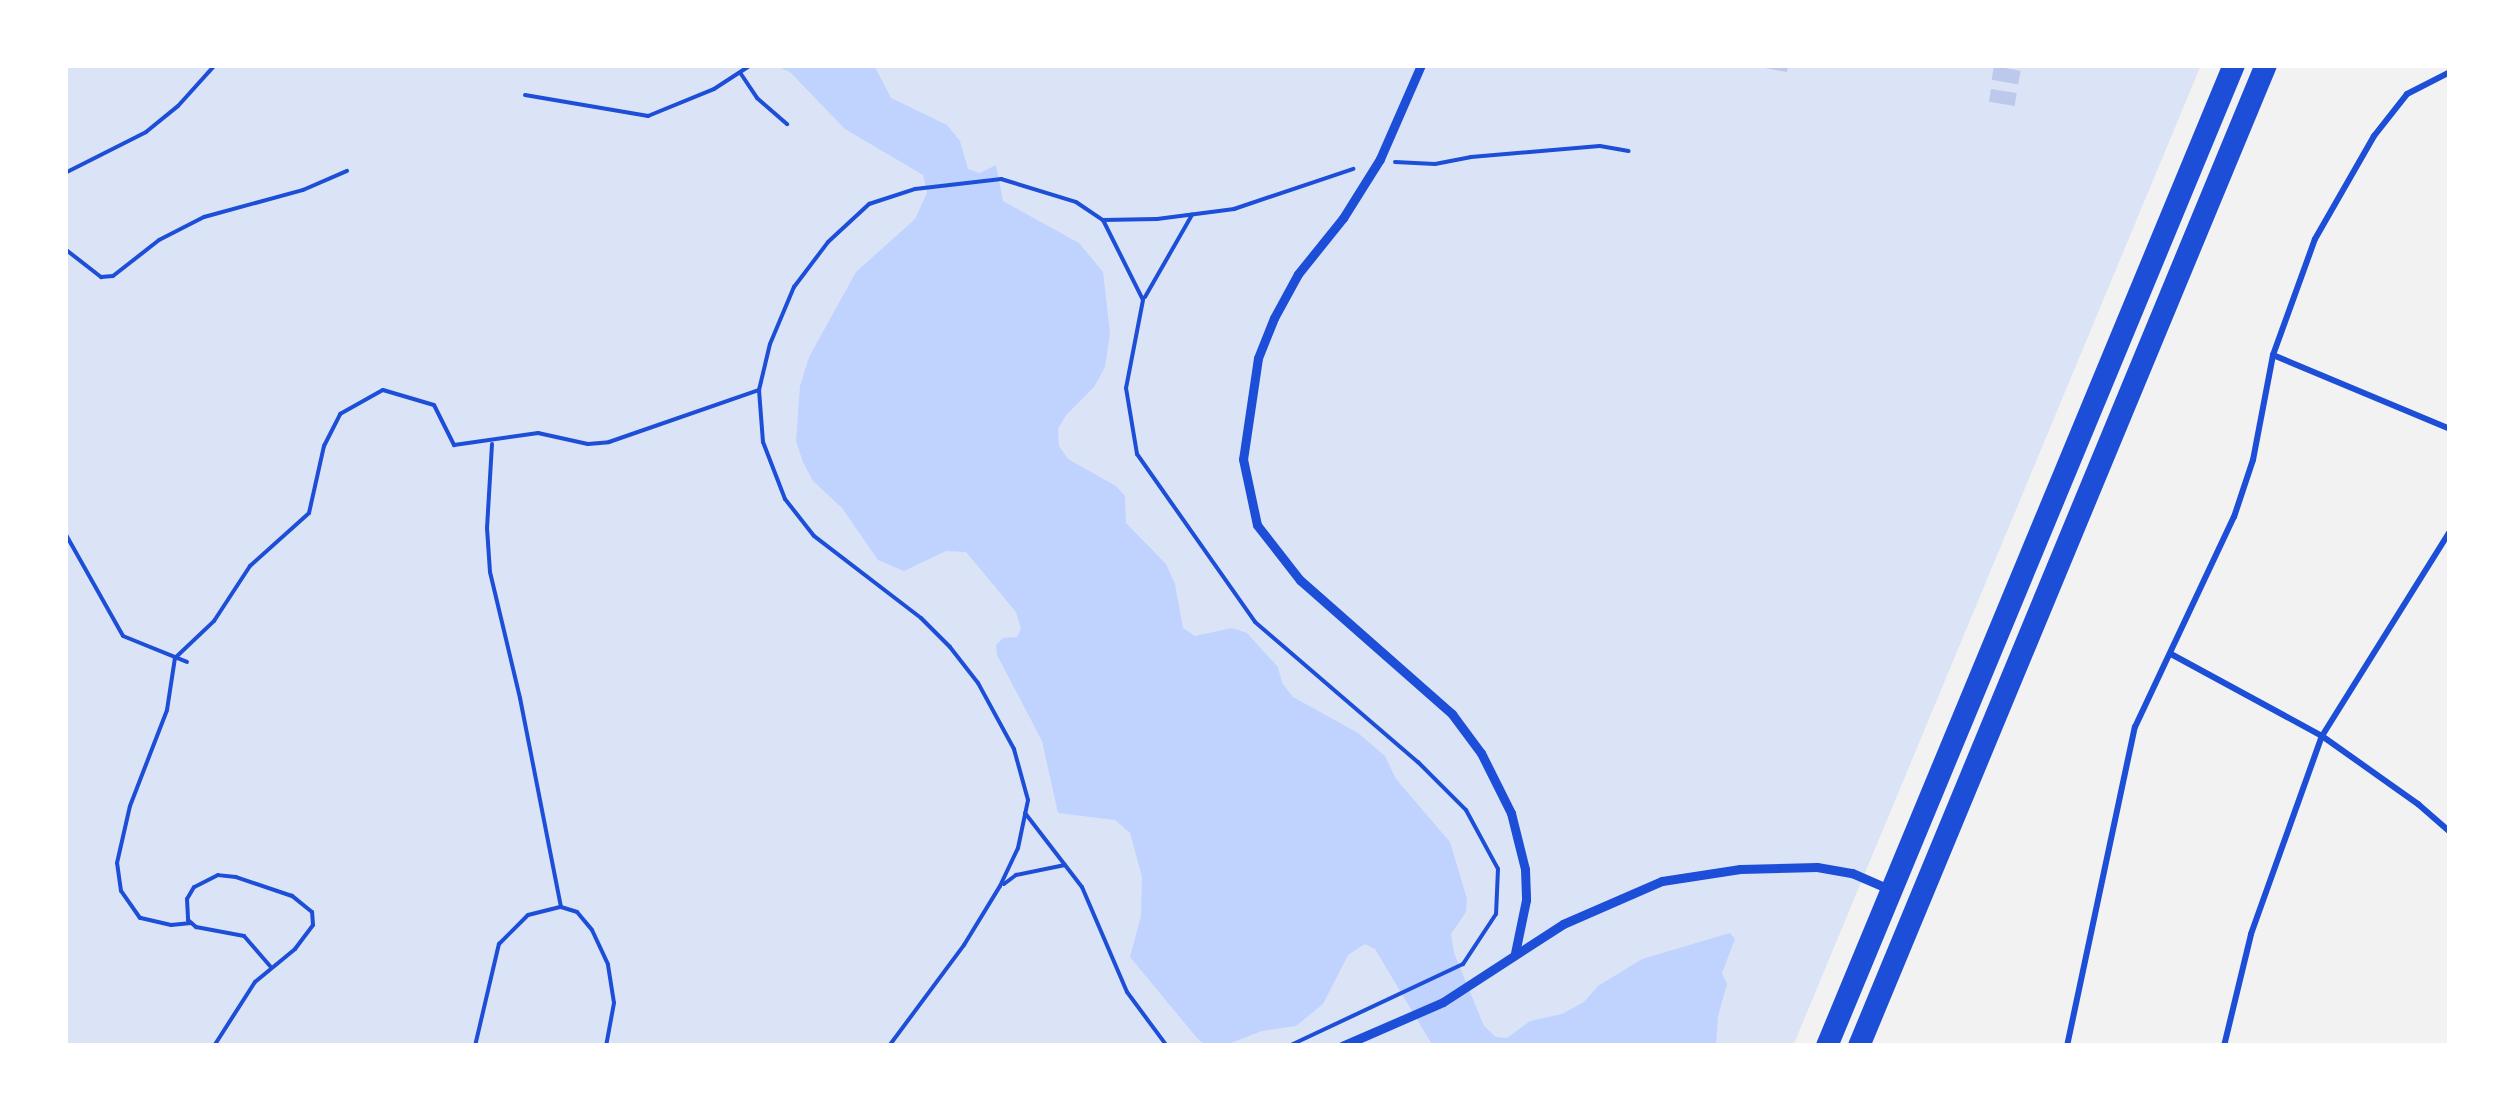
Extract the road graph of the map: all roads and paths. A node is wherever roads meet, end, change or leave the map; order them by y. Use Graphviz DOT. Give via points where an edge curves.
graph roads {
  1 [pos="215,65"];
  2 [pos="1422,65"];
  3 [pos="2234,65"];
  4 [pos="2266,65"];
  5 [pos="749,66"];
  6 [pos="2450,72"];
  7 [pos="740,74"];
  8 [pos="525,95"];
  9 [pos="787,124"];
  10 [pos="1628,151"];
  11 [pos="1380,159"];
  12 [pos="347,172"];
  13 [pos="65,173"];
  14 [pos="1192,215"];
  15 [pos="1103,220"];
  16 [pos="65,249"];
  17 [pos="1144,300"];
  18 [pos="2273,355"];
  19 [pos="758,390"];
  20 [pos="2450,429"];
  21 [pos="492,442"];
  22 [pos="2450,530"];
  23 [pos="65,532"];
  24 [pos="2171,654"];
  25 [pos="175,658"];
  26 [pos="187,662"];
  27 [pos="2322,736"];
  28 [pos="1025,814"];
  29 [pos="2450,832"];
  30 [pos="1064,865"];
  31 [pos="1000,886"];
  32 [pos="1892,890"];
  33 [pos="561,907"];
  34 [pos="191,922"];
  35 [pos="1515,953"];
  36 [pos="270,966"];
  37 [pos="214,1046"];
  38 [pos="475,1046"];
  39 [pos="606,1046"];
  40 [pos="889,1046"];
  41 [pos="1167,1046"];
  42 [pos="1289,1046"];
  43 [pos="1342,1046"];
  44 [pos="1828,1046"];
  45 [pos="1859,1046"];
  46 [pos="2068,1046"];
  47 [pos="2224,1046"];
  1 -- 13 [label="path" via="146,132"];
  2 -- 11 [label="street"];
  3 -- 32 [label="highway"];
  4 -- 45 [label="highway"];
  5 -- 7 [label="path"];
  6 -- 18 [label="lane" via="2407,94 2374,136 2314,239"];
  7 -- 8 [label="path" via="648,116"];
  7 -- 9 [label="path"];
  10 -- 11 [label="path" via="1600,146 1435,164"];
  11 -- 14 [label="path" via="1298,191"];
  11 -- 35 [label="street" via="1298,274 1258,358 1246,414 1248,496 1257,526 1300,580 1452,714 1481,752 1511,813 1525,869"];
  12 -- 16 [label="path" via="204,217 159,240 113,276 100,276"];
  14 -- 15 [label="path"];
  14 -- 17 [label="path"];
  15 -- 17 [label="path"];
  15 -- 19 [label="path" via="1076,202 1002,179 915,189 870,204 828,242 794,287"];
  17 -- 42 [label="path" via="1126,388 1137,454 1255,622 1466,810 1498,869 1496,914 1459,968"];
  18 -- 20 [label="lane"];
  18 -- 24 [label="lane" via="2253,460 2234,517"];
  19 -- 21 [label="path" via="609,442 538,433"];
  19 -- 28 [label="path" via="762,442 786,499 814,536 921,618 978,683 1014,749 1028,800"];
  21 -- 25 [label="path" via="454,445 434,405 403,394 383,390 350,405 324,446 309,513 250,566 214,621"];
  21 -- 33 [label="path" via="490,572"];
  22 -- 27 [label="lane"];
  23 -- 25 [label="path" via="122,636"];
  24 -- 27 [label="lane"];
  24 -- 46 [label="lane" via="2135,727"];
  25 -- 26 [label="path"];
  25 -- 34 [label="path" via="167,710 130,806 116,877 140,918 171,926"];
  27 -- 29 [label="lane"];
  27 -- 47 [label="lane" via="2251,934"];
  28 -- 30 [label="path"];
  28 -- 31 [label="path"];
  30 -- 31 [label="path" via="1016,875"];
  30 -- 41 [label="path" via="1096,911 1127,992"];
  31 -- 40 [label="path"];
  32 -- 35 [label="street" via="1817,867 1662,881"];
  32 -- 44 [label="highway"];
  33 -- 38 [label="path" via="528,915 500,944"];
  33 -- 39 [label="path" via="592,930 608,964 614,1003"];
  34 -- 36 [label="path" via="244,936"];
  34 -- 36 [label="path" via="187,899 194,887 218,875 304,901 314,924"];
  35 -- 43 [label="street" via="1479,982"];
  36 -- 37 [label="path"];
}
